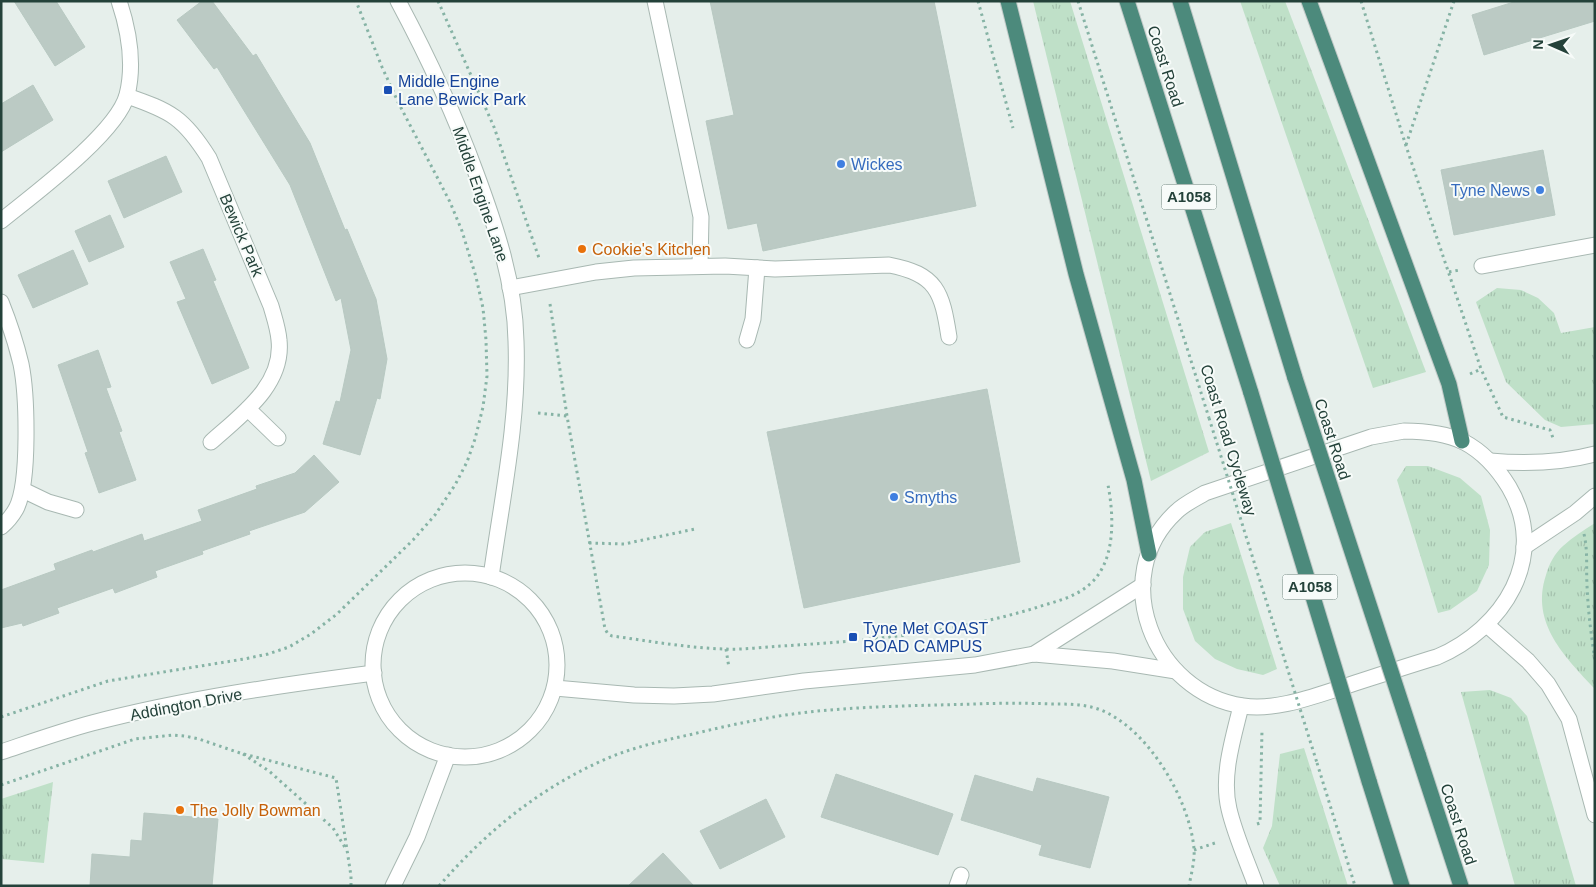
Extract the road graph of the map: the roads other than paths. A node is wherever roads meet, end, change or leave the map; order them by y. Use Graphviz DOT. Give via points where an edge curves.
graph roads {
  1 [pos="119,1"];
  2 [pos="398,1"];
  3 [pos="655,1"];
  4 [pos="1008,1"];
  5 [pos="1127,1"];
  6 [pos="1180,1"];
  7 [pos="1309,1"];
  8 [pos="127,96"];
  9 [pos="1,221"];
  10 [pos="1595,245"];
  11 [pos="700,265"];
  12 [pos="1482,266"];
  13 [pos="757,268"];
  14 [pos="510,288"];
  15 [pos="1,302"];
  16 [pos="949,337"];
  17 [pos="747,340"];
  18 [pos="248,409"];
  19 [pos="278,438"];
  20 [pos="1462,441"];
  21 [pos="211,442"];
  22 [pos="1595,454"];
  23 [pos="1490,461"];
  24 [pos="23,490"];
  25 [pos="1595,496"];
  26 [pos="76,510"];
  27 [pos="1,527"];
  28 [pos="1524,547"];
  29 [pos="1149,554"];
  30 [pos="491,577"];
  31 [pos="1143,585"];
  32 [pos="1487,625"];
  33 [pos="1034,654"];
  34 [pos="1176,672"];
  35 [pos="374,674"];
  36 [pos="555,688"];
  37 [pos="1241,706"];
  38 [pos="1,752"];
  39 [pos="448,755"];
  40 [pos="1595,815"];
  41 [pos="393,886"];
  42 [pos="1256,886"];
  43 [pos="1402,886"];
  44 [pos="1461,886"];
  1 -- 8 [label="street" via="127,25 130,51"];
  2 -- 14 [label="street, Middle Engine Lane" via="462,136 493,221"];
  3 -- 11 [label="street" via="700,217"];
  4 -- 29 [label="highway" via="1076,274 1134,480"];
  5 -- 43 [label="highway, Coast Road / A1058, bridge"];
  6 -- 44 [label="highway, Coast Road / A1058, bridge" via="1295,378"];
  7 -- 20 [label="highway" via="1448,384"];
  8 -- 9 [label="street" via="116,115 92,143"];
  8 -- 18 [label="street, Bewick Park" via="159,107 184,124 197,139 209,158 271,306 280,353 276,370"];
  10 -- 12 [label="street"];
  11 -- 13 [label="street"];
  11 -- 14 [label="street" via="634,268"];
  13 -- 16 [label="street" via="889,265 921,274 938,294"];
  13 -- 17 [label="street" via="753,319"];
  14 -- 30 [label="street, Middle Engine Lane" via="516,340 515,410"];
  15 -- 24 [label="street" via="21,366 25,400"];
  18 -- 19 [label="street"];
  18 -- 21 [label="street, Bewick Park"];
  20 -- 23 [label="street"];
  20 -- 29 [label="street" via="1426,431 1385,433 1205,494 1176,512 1155,539"];
  22 -- 23 [label="street" via="1560,461"];
  23 -- 28 [label="street" via="1514,494 1524,531"];
  24 -- 26 [label="street"];
  24 -- 27 [label="street" via="17,508"];
  25 -- 28 [label="street"];
  28 -- 32 [label="street" via="1514,587"];
  29 -- 31 [label="street"];
  30 -- 35 [label="street" via="467,573 445,575 422,583 405,594 383,627 375,650"];
  30 -- 36 [label="street" via="528,596 541,614 553,640 557,665"];
  31 -- 33 [label="street"];
  31 -- 34 [label="street" via="1144,604 1154,639"];
  32 -- 37 [label="street" via="1460,646 1437,657 1314,696 1263,707"];
  32 -- 40 [label="street" via="1528,661 1548,684 1569,719"];
  33 -- 34 [label="street"];
  33 -- 36 [label="street" via="975,665 804,681 713,694 634,695"];
  34 -- 37 [label="street" via="1206,694"];
  35 -- 38 [label="street, Addington Drive" via="151,710 92,723"];
  35 -- 39 [label="street" via="384,709 396,726 428,749"];
  36 -- 39 [label="street" via="543,715 529,732 510,745 488,754 469,757"];
  37 -- 42 [label="street" via="1226,779 1228,808"];
  39 -- 41 [label="street" via="417,837"];
}
